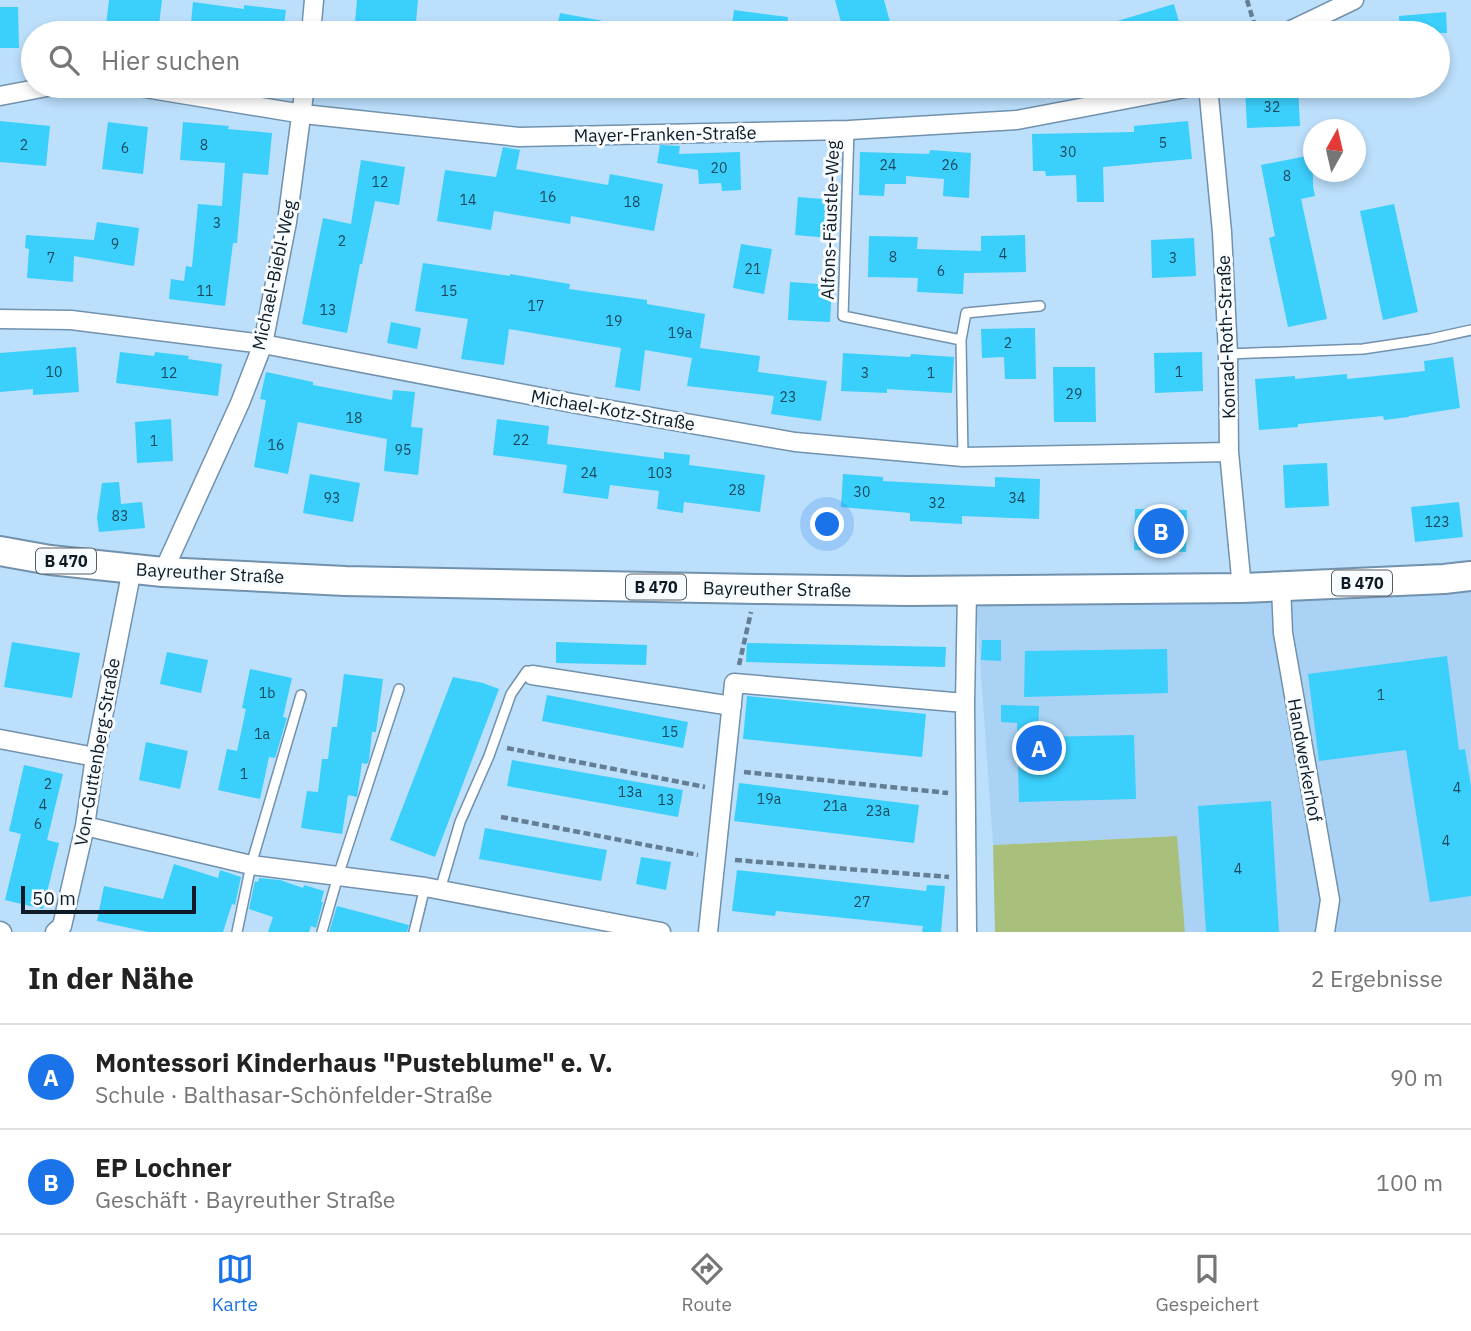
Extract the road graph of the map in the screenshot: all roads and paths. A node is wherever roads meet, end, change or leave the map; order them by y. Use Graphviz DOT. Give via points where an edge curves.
graph roads {
  1 [pos="314,0"];
  2 [pos="1247,0"];
  3 [pos="1354,0"];
  4 [pos="312,21"];
  5 [pos="1253,21"];
  6 [pos="1310,21"];
  7 [pos="21,92"];
  8 [pos="0,96"];
  9 [pos="206,98"];
  10 [pos="304,98"];
  11 [pos="1133,98"];
  12 [pos="1209,98"];
  13 [pos="303,114"];
  14 [pos="849,130"];
  15 [pos="1040,306"];
  16 [pos="0,319"];
  17 [pos="1471,330"];
  18 [pos="961,340"];
  19 [pos="263,344"];
  20 [pos="1228,354"];
  21 [pos="1229,452"];
  22 [pos="963,457"];
  23 [pos="0,551"];
  24 [pos="132,569"];
  25 [pos="163,572"];
  26 [pos="1471,576"];
  27 [pos="1281,587"];
  28 [pos="1242,588"];
  29 [pos="757,589"];
  30 [pos="967,590"];
  31 [pos="529,673"];
  32 [pos="734,683"];
  33 [pos="399,690"];
  34 [pos="301,695"];
  35 [pos="965,703"];
  36 [pos="732,706"];
  37 [pos="0,739"];
  38 [pos="507,748"];
  39 [pos="95,757"];
  40 [pos="725,771"];
  41 [pos="723,791"];
  42 [pos="966,795"];
  43 [pos="85,826"];
  44 [pos="251,865"];
  45 [pos="338,876"];
  46 [pos="433,889"];
  47 [pos="55,932"];
  48 [pos="237,932"];
  49 [pos="322,932"];
  50 [pos="414,932"];
  51 [pos="661,932"];
  52 [pos="708,932"];
  53 [pos="967,932"];
  54 [pos="1325,932"];
  1 -- 4 [label="street"];
  2 -- 5 [label="path"];
  3 -- 6 [label="street"];
  7 -- 8 [label="street"];
  9 -- 13 [label="street, Mayer-Franken-Straße"];
  10 -- 13 [label="street, Michael-Biebl-Weg"];
  11 -- 14 [label="street, Mayer-Franken-Straße" via="1017,120"];
  12 -- 20 [label="street, Konrad-Roth-Straße"];
  13 -- 14 [label="street, Mayer-Franken-Straße" via="519,137"];
  13 -- 19 [label="street, Michael-Biebl-Weg"];
  14 -- 18 [label="lane, Alfons-Fäustle-Weg" via="843,316"];
  15 -- 18 [label="lane" via="966,313"];
  16 -- 19 [label="street, Michael-Kotz-Straße" via="71,320"];
  17 -- 20 [label="lane" via="1363,349"];
  18 -- 22 [label="lane"];
  19 -- 22 [label="street, Michael-Kotz-Straße" via="795,442"];
  19 -- 25 [label="street, Michael-Biebl-Weg"];
  20 -- 21 [label="street, Konrad-Roth-Straße"];
  21 -- 22 [label="street, Michael-Kotz-Straße"];
  21 -- 28 [label="street, Konrad-Roth-Straße"];
  23 -- 24 [label="main road, Bayreuther Straße / B 470"];
  24 -- 25 [label="main road, Bayreuther Straße / B 470"];
  24 -- 39 [label="street, Von-Guttenberg-Straße"];
  25 -- 29 [label="main road, Bayreuther Straße / B 470" via="345,581"];
  26 -- 27 [label="main road, Bayreuther Straße / B 470"];
  27 -- 28 [label="main road, Bayreuther Straße / B 470"];
  27 -- 54 [label="street, Handwerkerhof" via="1283,634 1330,900"];
  28 -- 30 [label="main road, Bayreuther Straße / B 470"];
  29 -- 30 [label="main road, Bayreuther Straße / B 470"];
  29 -- 32 [label="path"];
  30 -- 35 [label="street"];
  31 -- 36 [label="street"];
  31 -- 46 [label="lane" via="511,694"];
  32 -- 35 [label="street"];
  32 -- 36 [label="street"];
  33 -- 45 [label="lane"];
  34 -- 44 [label="lane"];
  35 -- 42 [label="street"];
  36 -- 40 [label="street"];
  37 -- 39 [label="street"];
  38 -- 41 [label="path"];
  39 -- 43 [label="street, Von-Guttenberg-Straße"];
  40 -- 41 [label="street"];
  40 -- 42 [label="path"];
  41 -- 52 [label="street"];
  42 -- 53 [label="street"];
  43 -- 44 [label="street"];
  43 -- 47 [label="street, Von-Guttenberg-Straße" via="62,926"];
  44 -- 45 [label="street"];
  44 -- 48 [label="lane"];
  45 -- 46 [label="street"];
  45 -- 49 [label="lane"];
  46 -- 50 [label="lane"];
  46 -- 51 [label="street"];
}
